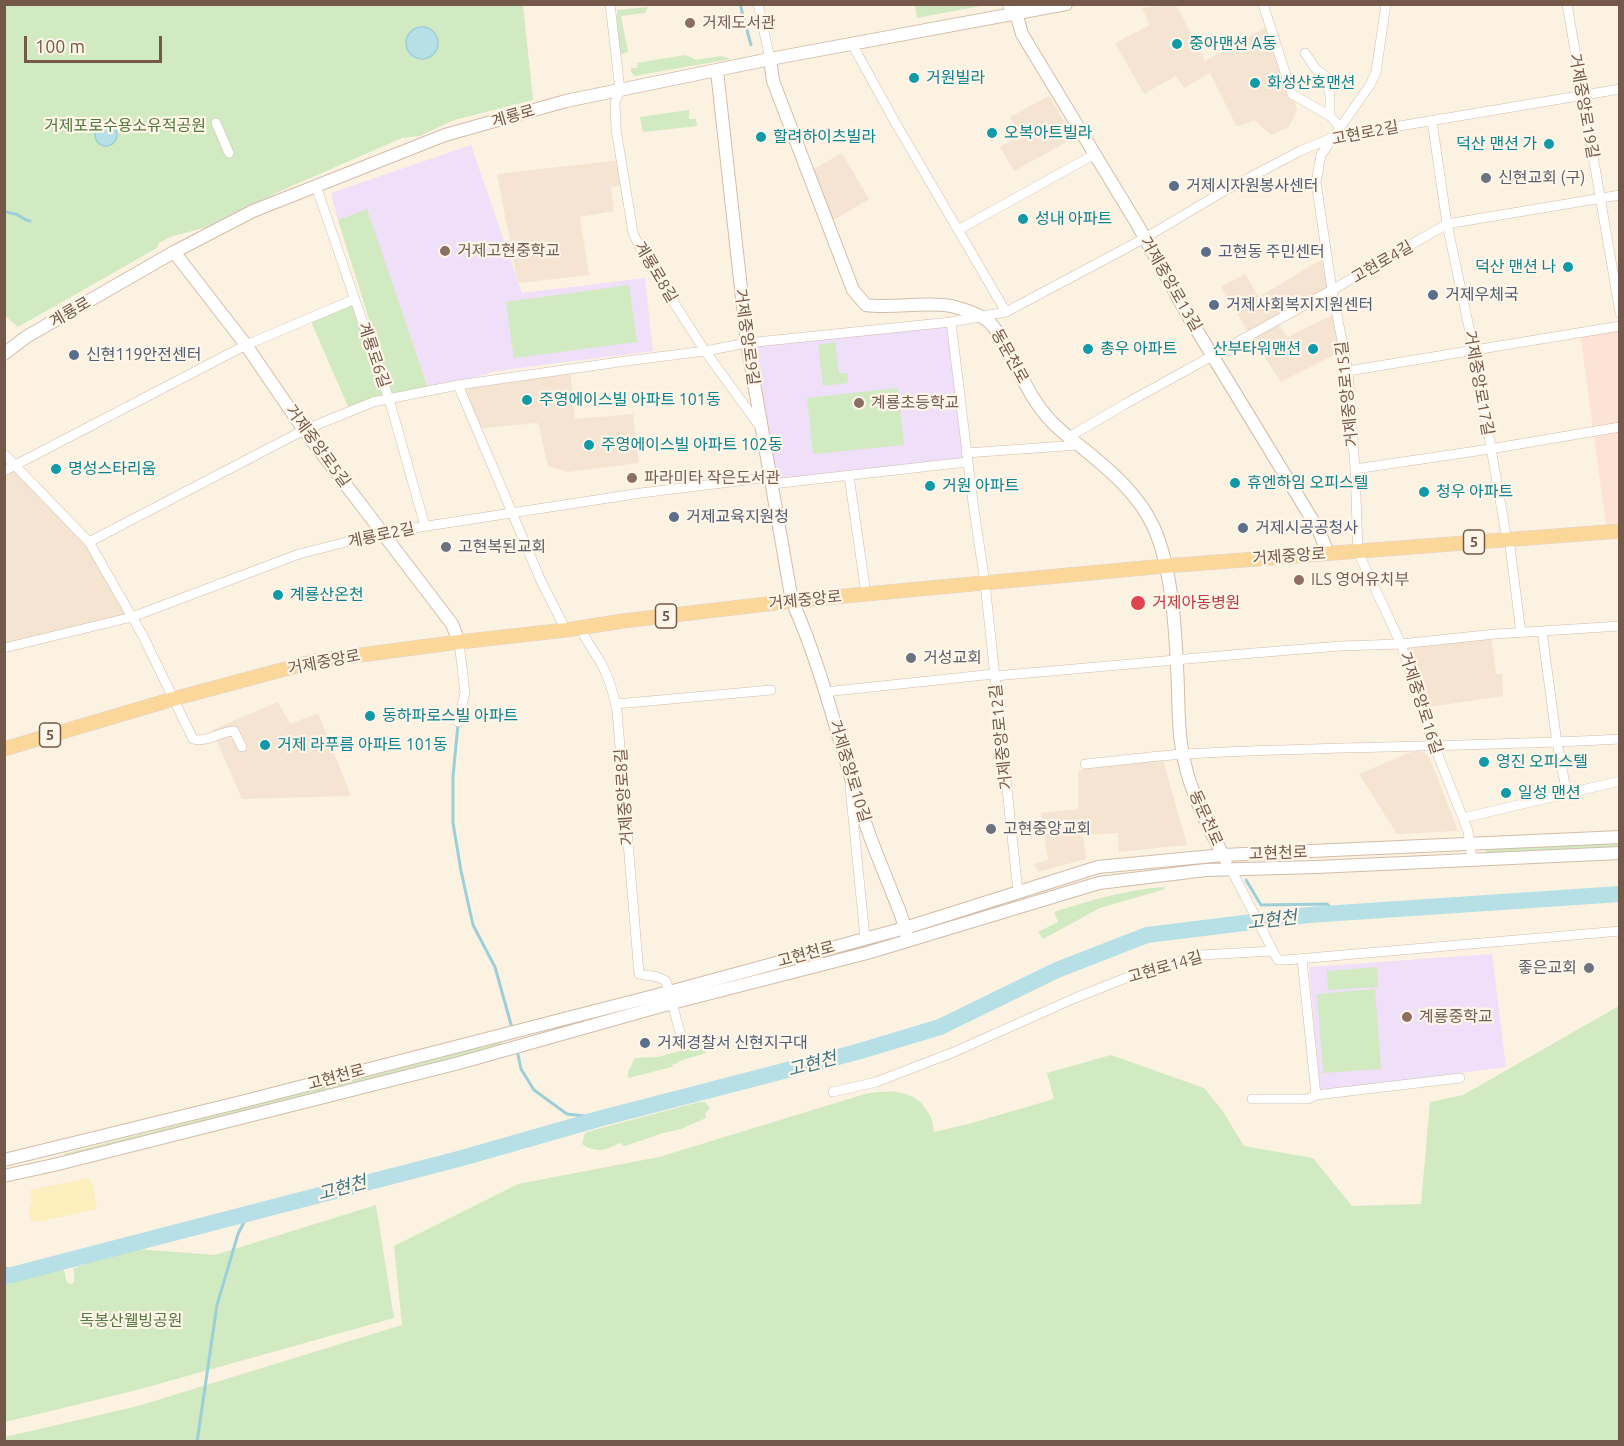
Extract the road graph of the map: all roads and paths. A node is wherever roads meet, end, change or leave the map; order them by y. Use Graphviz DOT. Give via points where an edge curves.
graph roads {
  1 [pos="610,4"];
  2 [pos="758,4"];
  3 [pos="1066,4"];
  4 [pos="1263,4"];
  5 [pos="1386,4"];
  6 [pos="1567,4"];
  7 [pos="1015,7"];
  8 [pos="852,44"];
  9 [pos="1305,53"];
  10 [pos="770,59"];
  11 [pos="717,71"];
  12 [pos="1620,89"];
  13 [pos="620,90"];
  14 [pos="1582,96"];
  15 [pos="1330,116"];
  16 [pos="1432,121"];
  17 [pos="216,123"];
  18 [pos="1340,127"];
  19 [pos="1334,137"];
  20 [pos="229,153"];
  21 [pos="1095,154"];
  22 [pos="316,186"];
  23 [pos="1620,195"];
  24 [pos="1599,199"];
  25 [pos="1447,224"];
  26 [pos="958,230"];
  27 [pos="1144,238"];
  28 [pos="174,252"];
  29 [pos="1332,290"];
  30 [pos="355,299"];
  31 [pos="1006,312"];
  32 [pos="1620,313"];
  33 [pos="982,317"];
  34 [pos="951,322"];
  35 [pos="1620,326"];
  36 [pos="747,343"];
  37 [pos="246,345"];
  38 [pos="705,351"];
  39 [pos="1474,351"];
  40 [pos="4,354"];
  41 [pos="1213,355"];
  42 [pos="1348,371"];
  43 [pos="459,385"];
  44 [pos="389,399"];
  45 [pos="1620,428"];
  46 [pos="304,430"];
  47 [pos="762,430"];
  48 [pos="1074,441"];
  49 [pos="1490,449"];
  50 [pos="4,454"];
  51 [pos="967,458"];
  52 [pos="15,464"];
  53 [pos="1355,469"];
  54 [pos="4,471"];
  55 [pos="849,476"];
  56 [pos="772,481"];
  57 [pos="512,513"];
  58 [pos="425,526"];
  59 [pos="1620,531"];
  60 [pos="382,533"];
  61 [pos="1508,539"];
  62 [pos="89,542"];
  63 [pos="1358,552"];
  64 [pos="1328,553"];
  65 [pos="1165,566"];
  66 [pos="985,583"];
  67 [pos="866,594"];
  68 [pos="792,601"];
  69 [pos="132,617"];
  70 [pos="1620,626"];
  71 [pos="573,628"];
  72 [pos="1542,631"];
  73 [pos="1521,633"];
  74 [pos="459,642"];
  75 [pos="1401,644"];
  76 [pos="4,648"];
  77 [pos="1176,660"];
  78 [pos="994,675"];
  79 [pos="771,690"];
  80 [pos="825,692"];
  81 [pos="173,699"];
  82 [pos="616,705"];
  83 [pos="458,722"];
  84 [pos="1620,739"];
  85 [pos="1557,743"];
  86 [pos="1434,745"];
  87 [pos="242,747"];
  88 [pos="4,749"];
  89 [pos="1183,754"];
  90 [pos="1085,764"];
  91 [pos="848,773"];
  92 [pos="1620,781"];
  93 [pos="1567,794"];
  94 [pos="1463,818"];
  95 [pos="1620,837"];
  96 [pos="1469,843"];
  97 [pos="1620,853"];
  98 [pos="1223,855"];
  99 [pos="1472,859"];
  100 [pos="1234,874"];
  101 [pos="1018,892"];
  102 [pos="1620,931"];
  103 [pos="906,934"];
  104 [pos="866,938"];
  105 [pos="1273,951"];
  106 [pos="1302,958"];
  107 [pos="671,997"];
  108 [pos="684,1047"];
  109 [pos="1460,1078"];
  110 [pos="833,1092"];
  111 [pos="1316,1095"];
  112 [pos="1252,1099"];
  113 [pos="4,1160"];
  114 [pos="4,1176"];
  1 -- 13 [label="street, 계룡로8길"];
  2 -- 10 [label="street"];
  3 -- 7 [label="street, 계룡로"];
  4 -- 15 [label="street" via="1292,94"];
  5 -- 18 [label="street, 거제중앙로15길" via="1376,72"];
  6 -- 14 [label="street, 거제중앙로19길"];
  7 -- 8 [label="street, 계룡로"];
  7 -- 21 [label="street, 거제중앙로13길" via="1022,34"];
  8 -- 10 [label="street, 계룡로"];
  8 -- 26 [label="street"];
  9 -- 15 [label="street" via="1326,77"];
  10 -- 11 [label="street, 계룡로"];
  10 -- 33 [label="street, 동문천로" via="773,81 853,290 866,305 953,306"];
  11 -- 13 [label="street, 계룡로"];
  11 -- 36 [label="street, 거제중앙로9길"];
  12 -- 14 [label="street, 고현로2길"];
  13 -- 22 [label="street, 계룡로" via="445,135"];
  13 -- 38 [label="street, 계룡로8길" via="615,103 616,129 633,233"];
  14 -- 16 [label="street, 고현로2길"];
  14 -- 24 [label="street, 거제중앙로19길"];
  15 -- 18 [label="street"];
  16 -- 19 [label="street, 고현로2길"];
  16 -- 25 [label="street, 거제중앙로17길"];
  17 -- 20 [label="street"];
  18 -- 19 [label="street, 거제중앙로15길"];
  19 -- 27 [label="street, 고현로2길" via="1224,191"];
  19 -- 29 [label="street, 거제중앙로15길" via="1321,155 1316,182"];
  21 -- 26 [label="street"];
  21 -- 27 [label="street, 거제중앙로13길"];
  22 -- 28 [label="street, 계룡로"];
  22 -- 30 [label="street, 계룡로6길"];
  23 -- 24 [label="street, 고현로4길"];
  24 -- 25 [label="street, 고현로4길"];
  24 -- 32 [label="street, 거제중앙로19길"];
  25 -- 29 [label="street, 고현로4길"];
  25 -- 39 [label="street, 거제중앙로17길"];
  26 -- 31 [label="street"];
  27 -- 31 [label="street, 고현로2길"];
  27 -- 41 [label="street, 거제중앙로13길"];
  28 -- 37 [label="street, 거제중앙로5길"];
  28 -- 40 [label="street, 계룡로" via="26,337"];
  29 -- 41 [label="street, 고현로4길"];
  29 -- 42 [label="street, 거제중앙로15길"];
  30 -- 37 [label="street"];
  30 -- 44 [label="street, 계룡로6길"];
  31 -- 33 [label="street, 고현로2길"];
  33 -- 34 [label="street, 고현로2길"];
  33 -- 48 [label="street, 동문천로" via="991,323 1035,402"];
  34 -- 36 [label="street, 고현로2길"];
  34 -- 51 [label="street, 거제중앙로12길"];
  35 -- 39 [label="street"];
  36 -- 38 [label="street, 고현로2길"];
  36 -- 47 [label="street, 거제중앙로9길"];
  37 -- 46 [label="street, 거제중앙로5길"];
  37 -- 52 [label="street"];
  38 -- 43 [label="street, 고현로2길"];
  38 -- 47 [label="street, 계룡로8길"];
  39 -- 42 [label="street"];
  39 -- 49 [label="street, 거제중앙로17길"];
  41 -- 48 [label="street, 고현로4길"];
  41 -- 64 [label="street, 거제중앙로13길" via="1318,529"];
  42 -- 53 [label="street, 거제중앙로15길"];
  43 -- 44 [label="street, 고현로2길"];
  43 -- 57 [label="street, 거제중앙로8길"];
  44 -- 46 [label="street, 고현로2길"];
  44 -- 58 [label="street, 계룡로6길"];
  45 -- 49 [label="street"];
  46 -- 60 [label="street, 거제중앙로5길"];
  46 -- 62 [label="street, 고현로2길"];
  47 -- 56 [label="street, 거제중앙로9길"];
  48 -- 51 [label="street, 계룡로2길"];
  48 -- 65 [label="street, 동문천로" via="1110,470 1141,506 1154,527"];
  49 -- 53 [label="street"];
  49 -- 61 [label="street, 거제중앙로17길"];
  50 -- 52 [label="street"];
  51 -- 55 [label="street, 계룡로2길"];
  51 -- 66 [label="street, 거제중앙로12길"];
  52 -- 54 [label="street"];
  52 -- 62 [label="street"];
  53 -- 63 [label="street, 거제중앙로15길"];
  55 -- 56 [label="street, 계룡로2길"];
  55 -- 67 [label="street"];
  56 -- 57 [label="street, 계룡로2길" via="641,493"];
  56 -- 68 [label="street, 거제중앙로9길"];
  57 -- 58 [label="street, 계룡로2길"];
  57 -- 71 [label="street, 거제중앙로8길" via="541,581"];
  58 -- 60 [label="street, 계룡로2길"];
  59 -- 61 [label="main road, 거제중앙로 / 5"];
  60 -- 69 [label="street, 계룡로2길" via="299,554"];
  60 -- 74 [label="street, 거제중앙로5길" via="452,624"];
  61 -- 63 [label="main road, 거제중앙로 / 5"];
  61 -- 73 [label="street, 거제중앙로17길"];
  62 -- 69 [label="street"];
  63 -- 64 [label="main road, 거제중앙로 / 5"];
  63 -- 75 [label="street, 거제중앙로16길"];
  64 -- 65 [label="main road, 거제중앙로 / 5"];
  65 -- 66 [label="main road, 거제중앙로 / 5"];
  65 -- 77 [label="street, 동문천로"];
  66 -- 67 [label="main road, 거제중앙로 / 5"];
  66 -- 78 [label="street, 거제중앙로12길"];
  67 -- 68 [label="main road, 거제중앙로 / 5"];
  68 -- 71 [label="main road, 거제중앙로 / 5"];
  68 -- 80 [label="street, 거제중앙로10길"];
  69 -- 76 [label="street, 계룡로2길"];
  69 -- 81 [label="street"];
  70 -- 72 [label="street"];
  71 -- 74 [label="main road, 거제중앙로 / 5"];
  71 -- 82 [label="street, 거제중앙로8길" via="602,665"];
  72 -- 73 [label="street"];
  72 -- 85 [label="street"];
  73 -- 75 [label="street"];
  74 -- 81 [label="main road, 거제중앙로 / 5" via="315,661"];
  74 -- 83 [label="street" via="465,693"];
  75 -- 77 [label="street"];
  75 -- 86 [label="street, 거제중앙로16길"];
  77 -- 78 [label="street"];
  77 -- 89 [label="street, 동문천로"];
  78 -- 80 [label="street"];
  78 -- 101 [label="street, 거제중앙로12길"];
  79 -- 82 [label="street"];
  80 -- 91 [label="street, 거제중앙로10길"];
  81 -- 87 [label="street" via="193,738 203,740 234,731"];
  81 -- 88 [label="main road, 거제중앙로 / 5"];
  82 -- 107 [label="street, 거제중앙로8길" via="639,974 663,978"];
  84 -- 85 [label="street"];
  85 -- 86 [label="street"];
  85 -- 93 [label="street"];
  86 -- 89 [label="street"];
  86 -- 94 [label="street, 거제중앙로16길"];
  89 -- 90 [label="street"];
  89 -- 98 [label="street, 동문천로" via="1193,794"];
  91 -- 103 [label="street, 거제중앙로10길"];
  91 -- 104 [label="street"];
  92 -- 93 [label="street"];
  93 -- 94 [label="street"];
  94 -- 96 [label="street, 거제중앙로16길"];
  95 -- 96 [label="street, 고현천로"];
  96 -- 98 [label="street, 고현천로"];
  96 -- 99 [label="street, 거제중앙로16길"];
  97 -- 99 [label="street, 고현천로"];
  98 -- 100 [label="street, 동문천로"];
  98 -- 101 [label="street, 고현천로" via="1098,867"];
  99 -- 100 [label="street, 고현천로"];
  100 -- 103 [label="street, 고현천로" via="1206,870 1099,883"];
  100 -- 105 [label="street"];
  101 -- 103 [label="street, 고현천로"];
  102 -- 106 [label="street, 고현로14길"];
  103 -- 104 [label="street, 고현천로"];
  103 -- 107 [label="street, 고현천로"];
  104 -- 107 [label="street, 고현천로"];
  105 -- 106 [label="street, 고현로14길" via="1278,960"];
  105 -- 110 [label="street, 고현로14길" via="1200,955 1136,974 954,1052 876,1082"];
  106 -- 111 [label="street"];
  107 -- 108 [label="street"];
  107 -- 113 [label="street, 고현천로" via="513,1032"];
  107 -- 114 [label="street, 고현천로" via="516,1047"];
  109 -- 111 [label="street"];
  111 -- 112 [label="street" via="1308,1100"];
}
